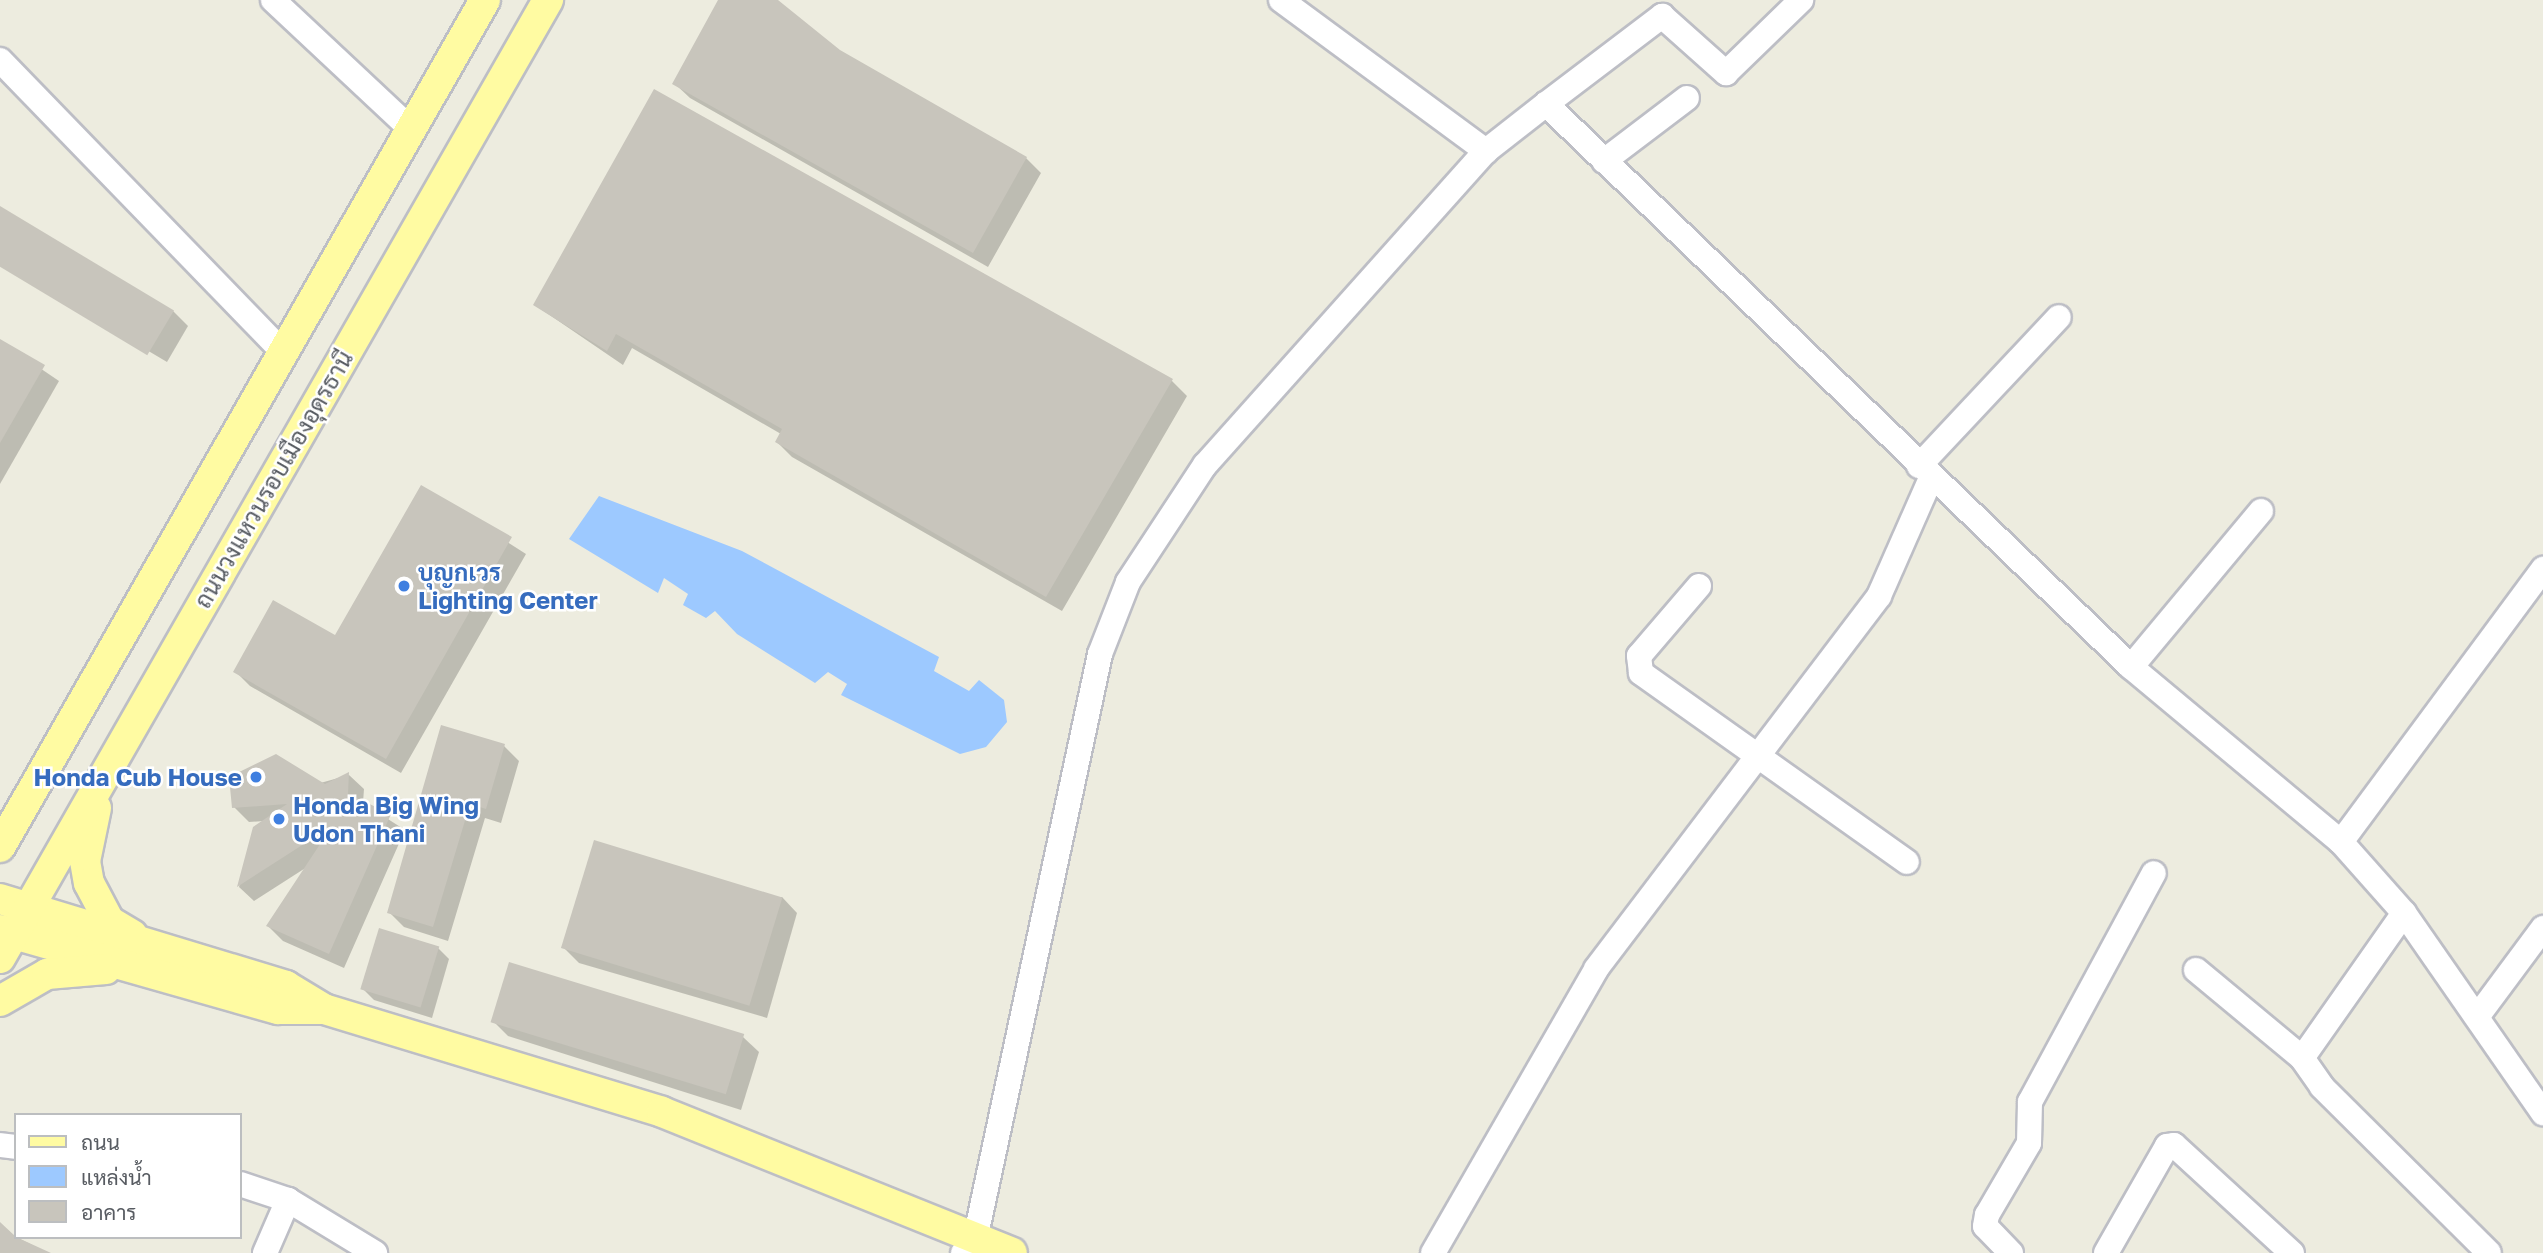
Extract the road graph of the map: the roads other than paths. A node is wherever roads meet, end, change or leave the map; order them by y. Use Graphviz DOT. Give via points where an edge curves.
graph roads {
  1 [pos="273,0"];
  2 [pos="485,0"];
  3 [pos="548,0"];
  4 [pos="1281,0"];
  5 [pos="1801,0"];
  6 [pos="0,60"];
  7 [pos="1687,99"];
  8 [pos="1546,104"];
  9 [pos="410,128"];
  10 [pos="1486,151"];
  11 [pos="1604,161"];
  12 [pos="2059,317"];
  13 [pos="281,350"];
  14 [pos="1925,472"];
  15 [pos="2261,511"];
  16 [pos="2543,569"];
  17 [pos="1699,586"];
  18 [pos="2131,667"];
  19 [pos="1760,760"];
  20 [pos="103,777"];
  21 [pos="39,778"];
  22 [pos="0,808"];
  23 [pos="2341,842"];
  24 [pos="0,847"];
  25 [pos="1907,862"];
  26 [pos="2154,873"];
  27 [pos="0,899"];
  28 [pos="30,908"];
  29 [pos="2404,913"];
  30 [pos="2543,928"];
  31 [pos="5,941"];
  32 [pos="151,961"];
  33 [pos="2196,970"];
  34 [pos="0,1001"];
  35 [pos="2477,1017"];
  36 [pos="2302,1058"];
  37 [pos="2543,1113"];
  38 [pos="242,1185"];
  39 [pos="289,1200"];
  40 [pos="970,1244"];
  41 [pos="265,1253"];
  42 [pos="375,1253"];
  43 [pos="1012,1253"];
  44 [pos="1433,1253"];
  45 [pos="2011,1253"];
  46 [pos="2106,1253"];
  47 [pos="2292,1253"];
  48 [pos="2489,1253"];
  1 -- 9 [label="street"];
  2 -- 9 [label="main road"];
  3 -- 20 [label="main road, ถนนวงแหวนรอบเมืองอุดรธานี"];
  4 -- 10 [label="street"];
  5 -- 8 [label="street" via="1726,73 1662,16"];
  6 -- 13 [label="street"];
  7 -- 11 [label="street"];
  8 -- 10 [label="street"];
  8 -- 11 [label="street"];
  9 -- 13 [label="main road"];
  10 -- 40 [label="street" via="1205,465 1128,582 1088,703"];
  11 -- 14 [label="street"];
  12 -- 14 [label="street"];
  13 -- 21 [label="main road"];
  14 -- 18 [label="street"];
  14 -- 19 [label="street" via="1879,596"];
  15 -- 18 [label="street"];
  16 -- 23 [label="street"];
  17 -- 19 [label="street" via="1638,666"];
  18 -- 23 [label="street"];
  19 -- 25 [label="street"];
  19 -- 44 [label="street" via="1596,969"];
  20 -- 28 [label="main road, ถนนวงแหวนรอบเมืองอุดรธานี"];
  20 -- 32 [label="main road" via="85,861 96,904"];
  21 -- 22 [label="main road"];
  21 -- 24 [label="main road"];
  23 -- 29 [label="street"];
  26 -- 45 [label="street" via="2031,1102 2029,1143 1987,1215 1985,1226"];
  27 -- 28 [label="main road"];
  28 -- 31 [label="main road, ถนนวงแหวนรอบเมืองอุดรธานี"];
  28 -- 32 [label="main road"];
  29 -- 35 [label="street"];
  29 -- 36 [label="street"];
  30 -- 35 [label="street"];
  31 -- 32 [label="main road"];
  32 -- 34 [label="main road" via="47,974"];
  32 -- 40 [label="main road" via="286,986 324,1009 662,1112"];
  33 -- 36 [label="street"];
  35 -- 37 [label="street"];
  36 -- 48 [label="street" via="2322,1087"];
  38 -- 39 [label="street"];
  39 -- 41 [label="street"];
  39 -- 42 [label="street"];
  40 -- 43 [label="main road"];
  46 -- 47 [label="street" via="2167,1146 2174,1145"];
}
